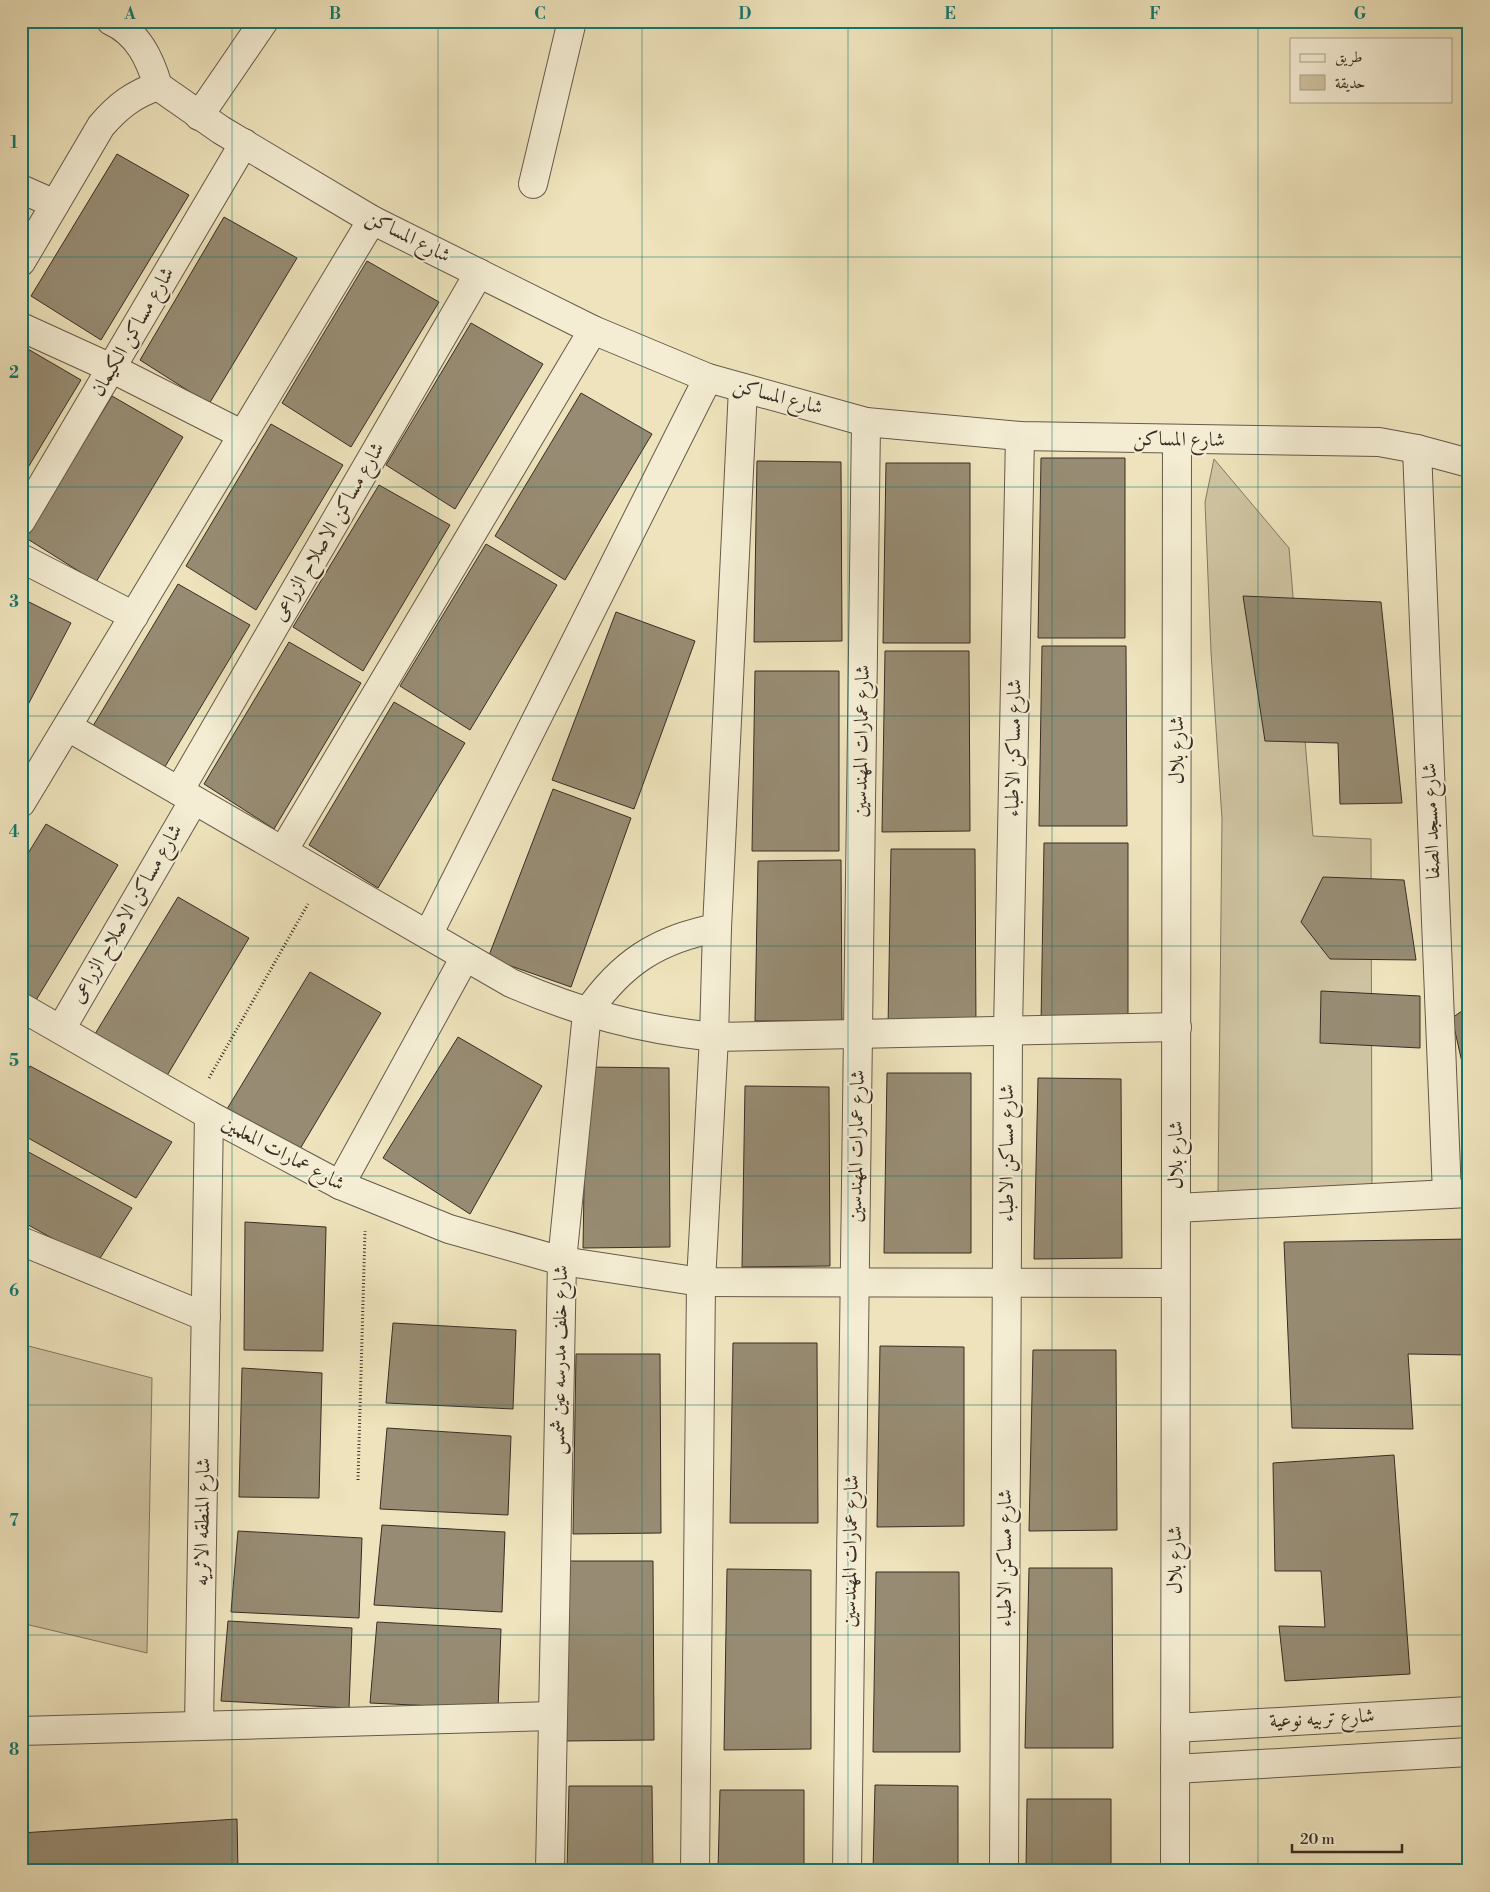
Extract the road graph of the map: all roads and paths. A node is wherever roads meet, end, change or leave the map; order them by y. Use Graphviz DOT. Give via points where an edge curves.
graph roads {
  1 [pos="111,21"];
  2 [pos="264,21"];
  3 [pos="572,21"];
  4 [pos="158,86"];
  5 [pos="199,116"];
  6 [pos="244,143"];
  7 [pos="533,184"];
  8 [pos="21,189"];
  9 [pos="55,204"];
  10 [pos="372,220"];
  11 [pos="21,262"];
  12 [pos="479,273"];
  13 [pos="21,326"];
  14 [pos="593,330"];
  15 [pos="112,368"];
  16 [pos="708,378"];
  17 [pos="743,388"];
  18 [pos="866,422"];
  19 [pos="243,436"];
  20 [pos="1020,436"];
  21 [pos="1177,440"];
  22 [pos="1417,449"];
  23 [pos="1469,463"];
  24 [pos="21,521"];
  25 [pos="21,558"];
  26 [pos="134,616"];
  27 [pos="68,727"];
  28 [pos="25,787"];
  29 [pos="187,795"];
  30 [pos="283,850"];
  31 [pos="325,875"];
  32 [pos="717,928"];
  33 [pos="428,935"];
  34 [pos="465,957"];
  35 [pos="21,1007"];
  36 [pos="587,1013"];
  37 [pos="1177,1027"];
  38 [pos="60,1029"];
  39 [pos="1008,1031"];
  40 [pos="858,1034"];
  41 [pos="714,1037"];
  42 [pos="201,1110"];
  43 [pos="340,1185"];
  44 [pos="1458,1194"];
  45 [pos="366,1196"];
  46 [pos="1176,1208"];
  47 [pos="21,1241"];
  48 [pos="562,1262"];
  49 [pos="701,1282"];
  50 [pos="855,1282"];
  51 [pos="1006,1282"];
  52 [pos="1175,1283"];
  53 [pos="206,1317"];
  54 [pos="358,1480"];
  55 [pos="1469,1711"];
  56 [pos="553,1716"];
  57 [pos="200,1726"];
  58 [pos="1175,1728"];
  59 [pos="21,1731"];
  60 [pos="1469,1752"];
  61 [pos="1175,1769"];
  62 [pos="550,1871"];
  63 [pos="695,1871"];
  64 [pos="847,1871"];
  65 [pos="1004,1871"];
  66 [pos="1175,1871"];
  1 -- 4 [label="street" via="119,24 141,45 151,62"];
  2 -- 5 [label="street"];
  3 -- 7 [label="street"];
  4 -- 5 [label="street, شارع المساكن"];
  4 -- 9 [label="street" via="128,100 114,111 101,126"];
  5 -- 6 [label="street, شارع المساكن"];
  6 -- 10 [label="street, شارع المساكن"];
  6 -- 15 [label="street, شارع مساكن الكيمان"];
  8 -- 9 [label="street"];
  9 -- 11 [label="street"];
  10 -- 12 [label="street, شارع المساكن"];
  10 -- 19 [label="street"];
  12 -- 14 [label="street, شارع المساكن"];
  12 -- 29 [label="street, شارع مساكن الاصلاح الزراعى"];
  13 -- 15 [label="street"];
  14 -- 16 [label="street, شارع المساكن"];
  14 -- 30 [label="street"];
  15 -- 19 [label="street"];
  15 -- 24 [label="street, شارع مساكن الكيمان"];
  16 -- 17 [label="street, شارع المساكن"];
  16 -- 33 [label="street"];
  17 -- 18 [label="street, شارع المساكن"];
  17 -- 32 [label="street"];
  18 -- 20 [label="street, شارع المساكن"];
  18 -- 40 [label="street, شارع عمارات المهندسين"];
  19 -- 26 [label="street"];
  20 -- 21 [label="street, شارع المساكن"];
  20 -- 39 [label="street, شارع مساكن الاطباء"];
  21 -- 22 [label="street, شارع المساكن" via="1379,442"];
  21 -- 37 [label="street, شارع بلال"];
  22 -- 23 [label="street, شارع المساكن"];
  22 -- 44 [label="street, شارع مسجد الصفا"];
  25 -- 26 [label="street"];
  26 -- 27 [label="street"];
  27 -- 28 [label="street"];
  27 -- 29 [label="street"];
  29 -- 30 [label="street"];
  29 -- 38 [label="street, شارع مساكن الاصلاح الزراعى"];
  30 -- 31 [label="street"];
  31 -- 33 [label="street"];
  31 -- 42 [label="path"];
  32 -- 36 [label="street, شارع خلف مدرسه عين شمس" via="674,939 641,956 619,972"];
  32 -- 41 [label="street"];
  33 -- 34 [label="street"];
  34 -- 36 [label="street" via="512,983"];
  34 -- 43 [label="street"];
  35 -- 38 [label="street, شارع عمارات المعلمين"];
  36 -- 41 [label="street" via="662,1032"];
  36 -- 48 [label="street, شارع خلف مدرسه عين شمس"];
  37 -- 39 [label="street"];
  37 -- 46 [label="street, شارع بلال"];
  38 -- 42 [label="street, شارع عمارات المعلمين"];
  39 -- 40 [label="street"];
  39 -- 51 [label="street, شارع مساكن الاطباء"];
  40 -- 41 [label="street"];
  40 -- 50 [label="street, شارع عمارات المهندسين"];
  41 -- 49 [label="street"];
  42 -- 43 [label="street, شارع عمارات المعلمين"];
  42 -- 53 [label="street, شارع المنطقه الاثريه"];
  43 -- 45 [label="street, شارع عمارات المعلمين"];
  44 -- 46 [label="street"];
  45 -- 48 [label="street, شارع عمارات المعلمين" via="449,1229"];
  45 -- 54 [label="path"];
  46 -- 52 [label="street, شارع بلال"];
  47 -- 53 [label="street"];
  48 -- 49 [label="street, شارع عمارات المعلمين"];
  48 -- 56 [label="street, شارع خلف مدرسه عين شمس"];
  49 -- 50 [label="street, شارع عمارات المعلمين"];
  49 -- 63 [label="street"];
  50 -- 51 [label="street, شارع عمارات المعلمين"];
  50 -- 64 [label="street, شارع عمارات المهندسين"];
  51 -- 52 [label="street, شارع عمارات المعلمين"];
  51 -- 65 [label="street, شارع مساكن الاطباء"];
  52 -- 58 [label="street, شارع بلال"];
  53 -- 57 [label="street, شارع المنطقه الاثريه"];
  55 -- 58 [label="street, شارع تربيه نوعية"];
  56 -- 57 [label="street"];
  56 -- 62 [label="street, شارع خلف مدرسه عين شمس"];
  57 -- 59 [label="street"];
  58 -- 61 [label="street, شارع بلال"];
  60 -- 61 [label="street, شارع تربيه نوعية"];
  61 -- 66 [label="street, شارع بلال"];
}
